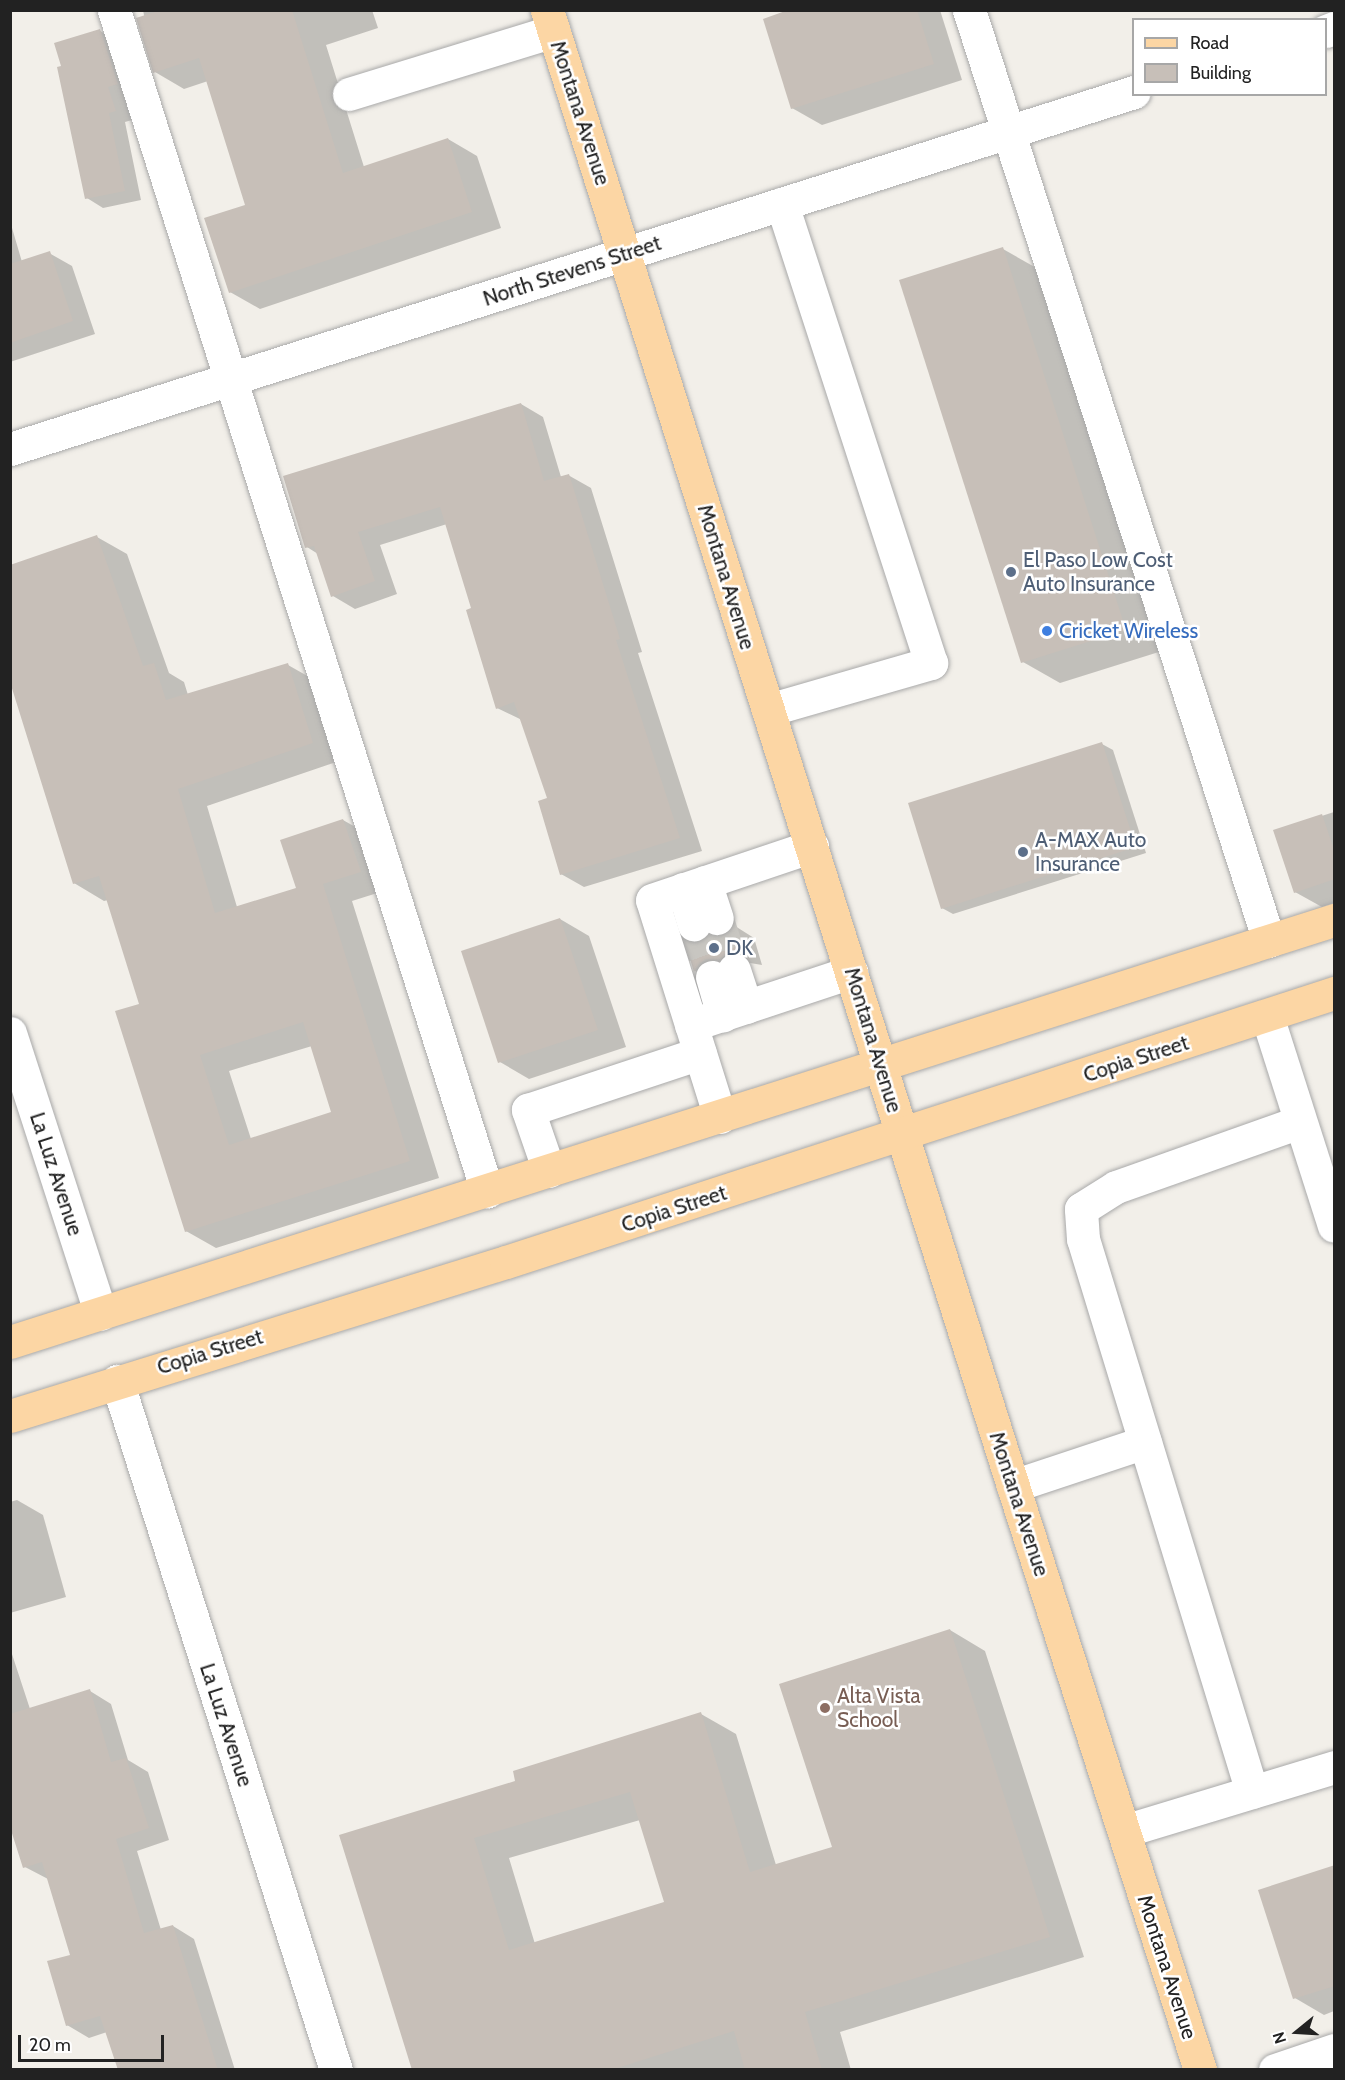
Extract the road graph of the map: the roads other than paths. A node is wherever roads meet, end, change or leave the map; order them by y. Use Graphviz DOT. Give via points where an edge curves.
graph roads {
  1 [pos="114,10"];
  2 [pos="969,10"];
  3 [pos="550,21"];
  4 [pos="1132,93"];
  5 [pos="349,94"];
  6 [pos="1007,132"];
  7 [pos="782,204"];
  8 [pos="625,254"];
  9 [pos="230,380"];
  10 [pos="10,449"];
  11 [pos="768,710"];
  12 [pos="812,846"];
  13 [pos="694,886"];
  14 [pos="1335,920"];
  15 [pos="706,921"];
  16 [pos="1269,941"];
  17 [pos="851,972"];
  18 [pos="723,974"];
  19 [pos="1335,993"];
  20 [pos="734,1011"];
  21 [pos="1267,1016"];
  22 [pos="10,1034"];
  23 [pos="695,1039"];
  24 [pos="881,1067"];
  25 [pos="720,1117"];
  26 [pos="1300,1122"];
  27 [pos="902,1136"];
  28 [pos="549,1171"];
  29 [pos="487,1191"];
  30 [pos="1335,1226"];
  31 [pos="101,1314"];
  32 [pos="10,1342"];
  33 [pos="117,1381"];
  34 [pos="10,1416"];
  35 [pos="1145,1442"];
  36 [pos="1013,1486"];
  37 [pos="1335,1767"];
  38 [pos="1252,1792"];
  39 [pos="1124,1830"];
  40 [pos="1335,2050"];
  41 [pos="336,2070"];
  42 [pos="1200,2070"];
  43 [pos="1275,2070"];
  1 -- 9 [label="street"];
  2 -- 6 [label="street"];
  3 -- 5 [label="street"];
  3 -- 8 [label="main road, Montana Avenue"];
  4 -- 6 [label="street, North Stevens Street"];
  6 -- 7 [label="street, North Stevens Street"];
  6 -- 16 [label="street"];
  7 -- 8 [label="street, North Stevens Street"];
  7 -- 11 [label="street" via="931,663"];
  8 -- 9 [label="street, North Stevens Street"];
  8 -- 11 [label="main road, Montana Avenue"];
  9 -- 10 [label="street, North Stevens Street"];
  9 -- 29 [label="street"];
  11 -- 12 [label="main road, Montana Avenue"];
  12 -- 13 [label="street"];
  12 -- 17 [label="main road, Montana Avenue"];
  13 -- 15 [label="street"];
  13 -- 23 [label="street" via="652,900"];
  14 -- 16 [label="main road"];
  16 -- 24 [label="main road"];
  17 -- 20 [label="street"];
  17 -- 24 [label="main road, Montana Avenue"];
  18 -- 20 [label="street"];
  19 -- 21 [label="main road, Copia Street"];
  20 -- 23 [label="street"];
  21 -- 26 [label="street"];
  21 -- 27 [label="main road, Copia Street"];
  22 -- 31 [label="street, La Luz Avenue"];
  23 -- 25 [label="street"];
  23 -- 28 [label="street" via="528,1110"];
  24 -- 25 [label="main road"];
  24 -- 27 [label="main road, Montana Avenue"];
  25 -- 28 [label="main road"];
  26 -- 30 [label="street"];
  26 -- 35 [label="street" via="1116,1186 1081,1209 1083,1239"];
  27 -- 33 [label="main road, Copia Street"];
  27 -- 36 [label="main road, Montana Avenue"];
  28 -- 29 [label="main road"];
  29 -- 31 [label="main road"];
  31 -- 32 [label="main road"];
  33 -- 34 [label="main road, Copia Street"];
  33 -- 41 [label="street, La Luz Avenue"];
  35 -- 36 [label="street"];
  35 -- 38 [label="street"];
  36 -- 39 [label="main road, Montana Avenue"];
  37 -- 38 [label="street"];
  38 -- 39 [label="street"];
  39 -- 42 [label="main road, Montana Avenue"];
  40 -- 43 [label="street"];
}
